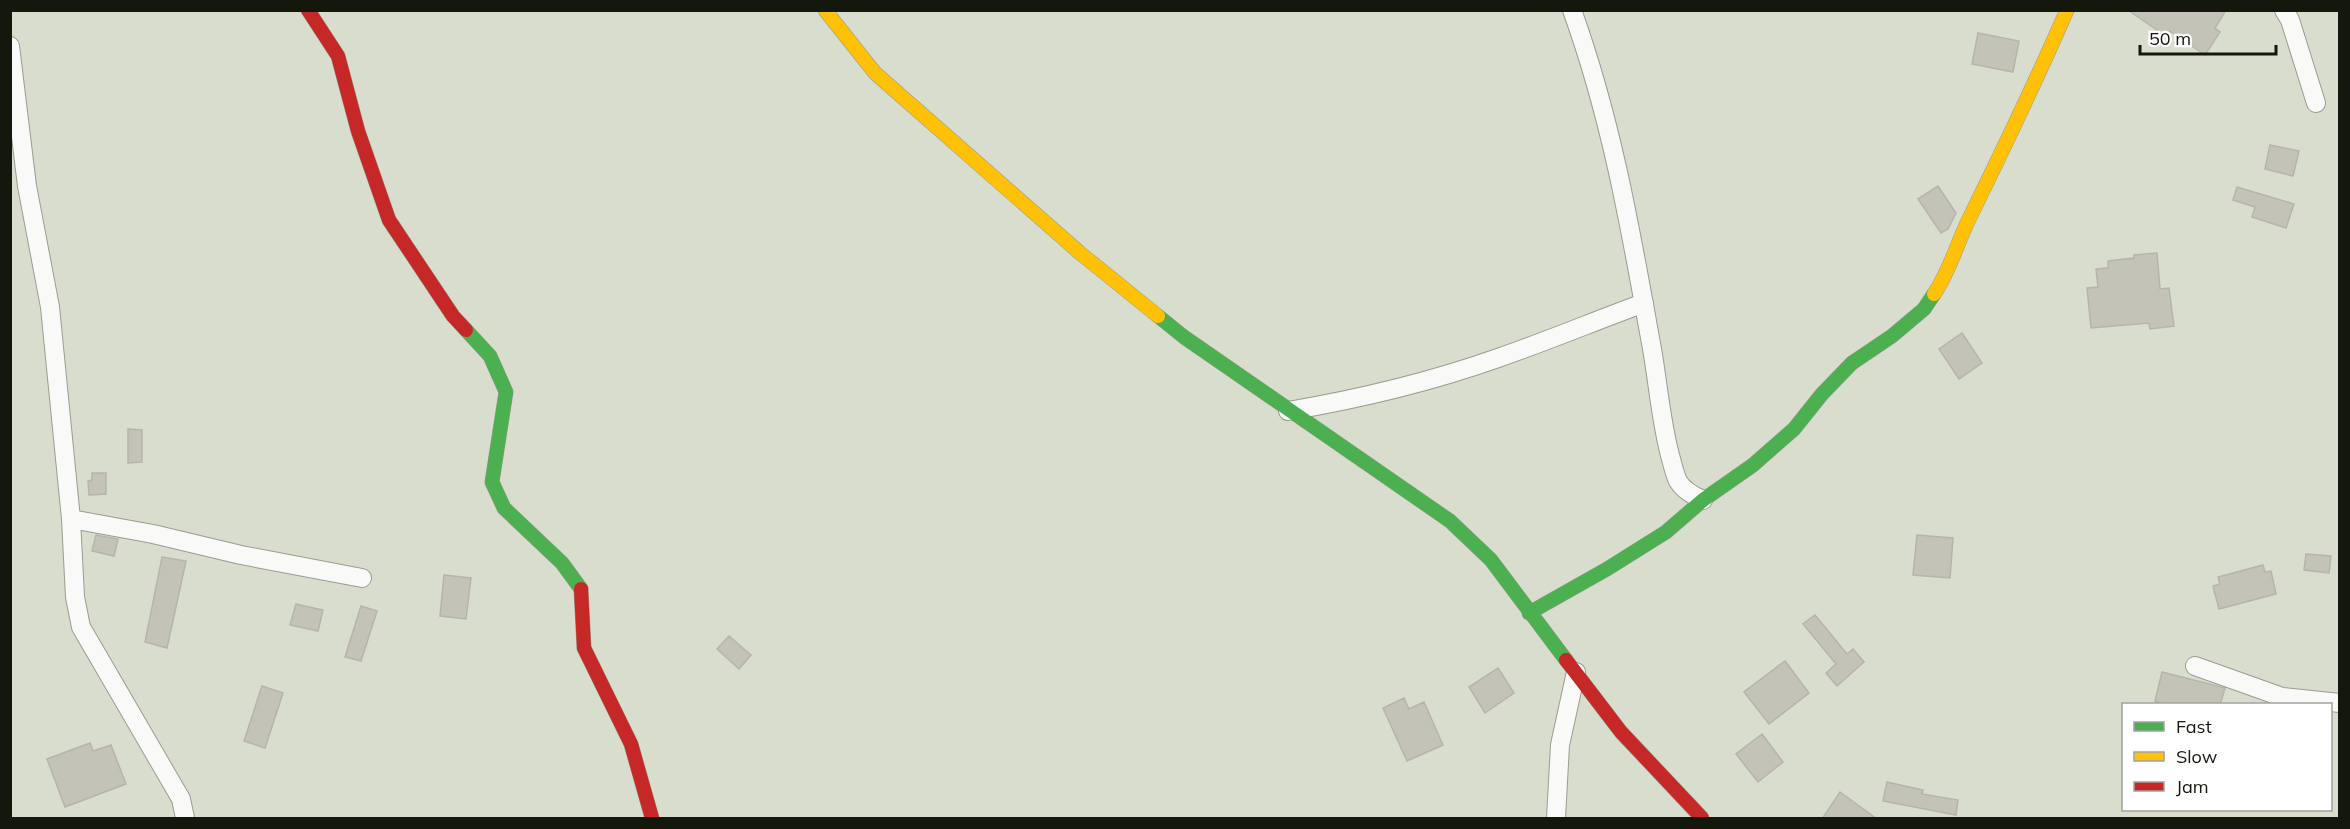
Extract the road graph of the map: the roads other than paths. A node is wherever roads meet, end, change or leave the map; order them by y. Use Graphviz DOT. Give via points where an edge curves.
graph roads {
  1 [pos="308,10"];
  2 [pos="825,10"];
  3 [pos="1572,10"];
  4 [pos="2067,10"];
  5 [pos="2284,10"];
  6 [pos="10,46"];
  7 [pos="2316,103"];
  8 [pos="1644,303"];
  9 [pos="1288,411"];
  10 [pos="1703,500"];
  11 [pos="71,519"];
  12 [pos="362,578"];
  13 [pos="1529,613"];
  14 [pos="2195,666"];
  15 [pos="1576,672"];
  16 [pos="2340,703"];
  17 [pos="186,819"];
  18 [pos="652,819"];
  19 [pos="1556,819"];
  20 [pos="1702,819"];
  1 -- 18 [label="street" via="338,56 358,131 389,220 453,316 490,356 506,392 492,482 504,507 562,563 583,591 584,648 631,744"];
  2 -- 9 [label="street" via="875,73 1072,246 1184,337"];
  3 -- 8 [label="street" via="1613,143"];
  4 -- 10 [label="street" via="1942,281 1924,309 1852,363 1794,429 1753,465"];
  5 -- 7 [label="street"];
  6 -- 11 [label="street" via="27,186 50,307"];
  8 -- 9 [label="street" via="1433,378"];
  8 -- 10 [label="street" via="1669,452 1678,483"];
  9 -- 13 [label="street" via="1450,521 1491,560"];
  10 -- 13 [label="street" via="1666,532"];
  11 -- 12 [label="street"];
  11 -- 17 [label="street" via="75,597 81,627 181,800"];
  13 -- 15 [label="street"];
  14 -- 16 [label="street" via="2282,697"];
  15 -- 19 [label="street" via="1560,745"];
  15 -- 20 [label="street" via="1621,732"];
}
